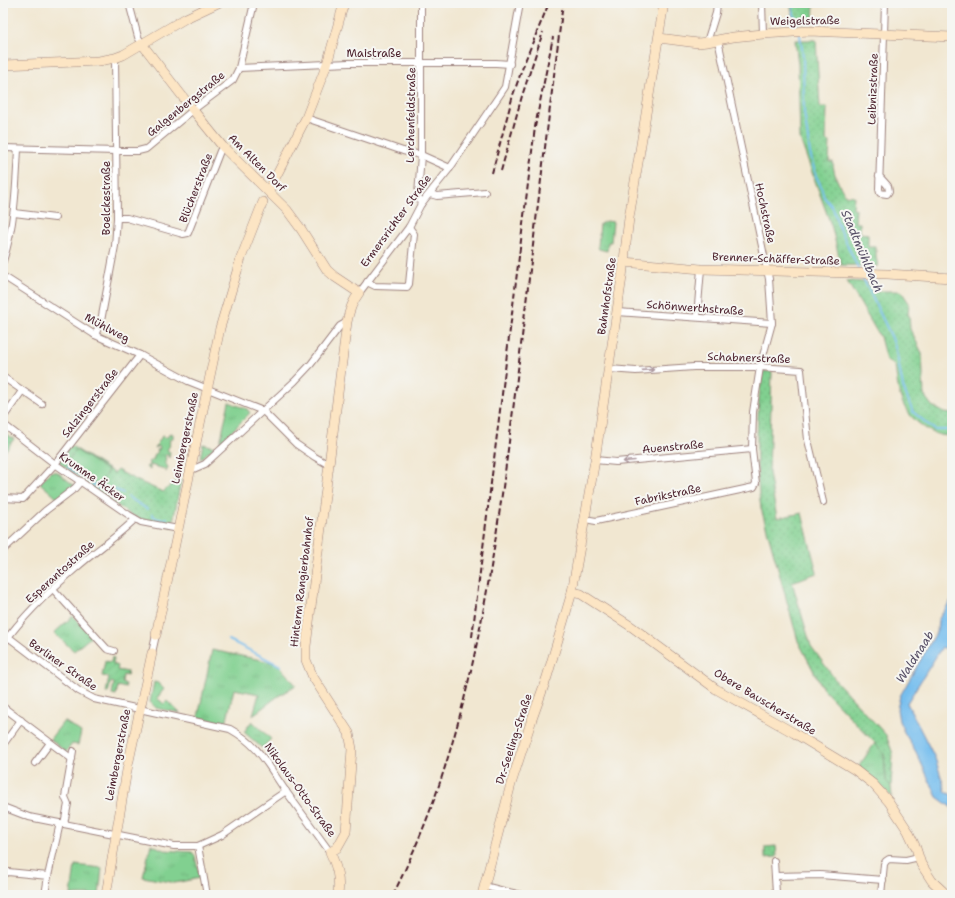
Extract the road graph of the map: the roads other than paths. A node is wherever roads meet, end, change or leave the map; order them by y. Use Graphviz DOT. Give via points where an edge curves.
graph roads {
  1 [pos="3,3"];
  2 [pos="129,3"];
  3 [pos="218,3"];
  4 [pos="254,3"];
  5 [pos="344,3"];
  6 [pos="421,3"];
  7 [pos="520,3"];
  8 [pos="664,3"];
  9 [pos="717,3"];
  10 [pos="762,3"];
  11 [pos="885,3"];
  12 [pos="3,10"];
  13 [pos="763,34"];
  14 [pos="885,34"];
  15 [pos="952,37"];
  16 [pos="659,38"];
  17 [pos="718,40"];
  18 [pos="707,42"];
  19 [pos="142,44"];
  20 [pos="115,58"];
  21 [pos="422,63"];
  22 [pos="327,64"];
  23 [pos="510,64"];
  24 [pos="3,65"];
  25 [pos="239,68"];
  26 [pos="193,110"];
  27 [pos="306,118"];
  28 [pos="223,147"];
  29 [pos="3,148"];
  30 [pos="18,149"];
  31 [pos="116,151"];
  32 [pos="421,155"];
  33 [pos="450,168"];
  34 [pos="879,176"];
  35 [pos="269,190"];
  36 [pos="486,192"];
  37 [pos="430,194"];
  38 [pos="263,202"];
  39 [pos="422,204"];
  40 [pos="14,213"];
  41 [pos="55,218"];
  42 [pos="117,218"];
  43 [pos="409,227"];
  44 [pos="3,261"];
  45 [pos="624,262"];
  46 [pos="702,269"];
  47 [pos="767,271"];
  48 [pos="3,276"];
  49 [pos="952,278"];
  50 [pos="367,282"];
  51 [pos="359,293"];
  52 [pos="617,312"];
  53 [pos="697,317"];
  54 [pos="347,322"];
  55 [pos="772,323"];
  56 [pos="95,335"];
  57 [pos="140,355"];
  58 [pos="760,367"];
  59 [pos="609,369"];
  60 [pos="3,378"];
  61 [pos="207,388"];
  62 [pos="22,391"];
  63 [pos="42,404"];
  64 [pos="264,410"];
  65 [pos="3,418"];
  66 [pos="3,424"];
  67 [pos="752,449"];
  68 [pos="595,460"];
  69 [pos="55,464"];
  70 [pos="329,465"];
  71 [pos="191,470"];
  72 [pos="81,481"];
  73 [pos="754,487"];
  74 [pos="3,498"];
  75 [pos="823,502"];
  76 [pos="135,519"];
  77 [pos="585,519"];
  78 [pos="178,529"];
  79 [pos="3,550"];
  80 [pos="53,589"];
  81 [pos="572,592"];
  82 [pos="156,634"];
  83 [pos="6,635"];
  84 [pos="3,644"];
  85 [pos="114,650"];
  86 [pos="152,653"];
  87 [pos="3,707"];
  88 [pos="140,709"];
  89 [pos="21,720"];
  90 [pos="5,742"];
  91 [pos="50,743"];
  92 [pos="73,752"];
  93 [pos="72,759"];
  94 [pos="35,763"];
  95 [pos="286,791"];
  96 [pos="3,807"];
  97 [pos="62,823"];
  98 [pos="115,834"];
  99 [pos="198,846"];
  100 [pos="330,852"];
  101 [pos="919,857"];
  102 [pos="774,861"];
  103 [pos="3,874"];
  104 [pos="48,876"];
  105 [pos="775,876"];
  106 [pos="883,880"];
  107 [pos="483,891"];
  108 [pos="776,892"];
  109 [pos="45,895"];
  110 [pos="106,895"];
  111 [pos="207,895"];
  112 [pos="338,895"];
  113 [pos="521,895"];
  114 [pos="881,895"];
  115 [pos="947,895"];
  1 -- 12 [label="street"];
  2 -- 19 [label="street"];
  3 -- 19 [label="street"];
  4 -- 25 [label="street, Galgenbergstraße"];
  5 -- 22 [label="street, Leimbergerstraße"];
  6 -- 21 [label="street, Lerchenfeldstraße"];
  7 -- 23 [label="street, Ermersrichter Straße"];
  8 -- 16 [label="street, Bahnhofstraße"];
  9 -- 18 [label="street"];
  10 -- 13 [label="street"];
  11 -- 14 [label="street, Leibnizstraße"];
  13 -- 14 [label="street, Weigelstraße" via="809,31"];
  13 -- 17 [label="street, Weigelstraße"];
  14 -- 15 [label="street, Weigelstraße"];
  14 -- 34 [label="street, Leibnizstraße"];
  16 -- 18 [label="street, Weigelstraße"];
  16 -- 45 [label="street, Bahnhofstraße"];
  17 -- 18 [label="street, Weigelstraße"];
  17 -- 47 [label="street, Hochstraße"];
  19 -- 20 [label="street"];
  19 -- 26 [label="street, Am Alten Dorf"];
  20 -- 24 [label="street"];
  20 -- 31 [label="street, Boelckestraße"];
  21 -- 22 [label="street, Maistraße"];
  21 -- 23 [label="street, Maistraße"];
  21 -- 32 [label="street, Lerchenfeldstraße"];
  22 -- 25 [label="street, Maistraße"];
  22 -- 27 [label="street, Leimbergerstraße"];
  23 -- 33 [label="street, Ermersrichter Straße" via="505,87"];
  25 -- 26 [label="street, Galgenbergstraße" via="233,80"];
  26 -- 28 [label="street, Am Alten Dorf"];
  26 -- 31 [label="street, Galgenbergstraße" via="146,149"];
  27 -- 32 [label="street"];
  27 -- 35 [label="street, Leimbergerstraße"];
  28 -- 35 [label="street, Am Alten Dorf"];
  28 -- 42 [label="street, Blücherstraße" via="188,233 183,234 127,218"];
  29 -- 30 [label="street, Galgenbergstraße"];
  30 -- 31 [label="street, Galgenbergstraße"];
  30 -- 40 [label="street"];
  31 -- 42 [label="street, Boelckestraße"];
  32 -- 33 [label="street"];
  32 -- 39 [label="street, Lerchenfeldstraße" via="418,195"];
  33 -- 37 [label="street, Ermersrichter Straße"];
  35 -- 38 [label="street, Leimbergerstraße"];
  35 -- 51 [label="street, Am Alten Dorf" via="294,219 327,270"];
  36 -- 37 [label="street" via="437,196"];
  37 -- 39 [label="street, Ermersrichter Straße"];
  38 -- 61 [label="street, Leimbergerstraße" via="241,258 225,310"];
  39 -- 43 [label="street, Ermersrichter Straße"];
  40 -- 41 [label="street"];
  40 -- 44 [label="street" via="10,240"];
  42 -- 56 [label="street, Boelckestraße" via="110,281 101,321"];
  43 -- 50 [label="street, Ermersrichter Straße"];
  43 -- 50 [label="street" via="414,234 407,287 375,286"];
  45 -- 46 [label="street, Brenner-Schäffer-Straße"];
  45 -- 52 [label="street, Bahnhofstraße"];
  46 -- 47 [label="street, Brenner-Schäffer-Straße"];
  46 -- 53 [label="street"];
  47 -- 49 [label="street, Brenner-Schäffer-Straße"];
  47 -- 55 [label="street, Hochstraße"];
  48 -- 56 [label="street, Mühlweg"];
  50 -- 51 [label="street, Ermersrichter Straße"];
  51 -- 54 [label="street, Ermersrichter Straße" via="349,310"];
  52 -- 53 [label="street, Schönwerthstraße"];
  52 -- 59 [label="street, Bahnhofstraße"];
  53 -- 55 [label="street, Schönwerthstraße"];
  54 -- 64 [label="street" via="340,326 295,381"];
  54 -- 70 [label="street, Hinterm Rangierbahnhof"];
  55 -- 58 [label="street, Hochstraße"];
  56 -- 57 [label="street, Mühlweg"];
  57 -- 61 [label="street, Mühlweg" via="188,381"];
  57 -- 69 [label="street, Salzingerstraße"];
  59 -- 58 [label="street, Schabnerstraße, one-way" via="636,371 694,367"];
  58 -- 67 [label="street, Hochstraße" via="753,412"];
  58 -- 75 [label="street, Schabnerstraße" via="801,370 808,440"];
  59 -- 68 [label="street, Bahnhofstraße"];
  60 -- 62 [label="street"];
  61 -- 64 [label="street, Mühlweg"];
  61 -- 71 [label="street, Leimbergerstraße"];
  62 -- 63 [label="street"];
  62 -- 65 [label="street"];
  64 -- 70 [label="street" via="296,444"];
  64 -- 71 [label="street" via="205,464"];
  66 -- 69 [label="street, Krumme Äcker"];
  67 -- 68 [label="street, Auenstraße, one-way" via="616,462"];
  67 -- 73 [label="street, Hochstraße" via="756,483"];
  68 -- 77 [label="street, Bahnhofstraße"];
  69 -- 72 [label="street, Krumme Äcker"];
  69 -- 74 [label="street, Salzingerstraße" via="23,499"];
  70 -- 100 [label="street, Hinterm Rangierbahnhof" via="306,646 308,666 349,733 352,749 346,832 337,848"];
  71 -- 78 [label="street, Leimbergerstraße"];
  72 -- 76 [label="street, Krumme Äcker"];
  72 -- 79 [label="street"];
  73 -- 77 [label="street, Fabrikstraße" via="596,521"];
  76 -- 78 [label="street, Krumme Äcker"];
  76 -- 80 [label="street, Esperantostraße"];
  77 -- 81 [label="street, Bahnhofstraße"];
  78 -- 82 [label="street, Leimbergerstraße"];
  80 -- 83 [label="street, Esperantostraße"];
  80 -- 85 [label="street" via="107,649"];
  81 -- 101 [label="street, Obere Bauscherstraße" via="581,594 632,627 716,689 855,770 873,784 889,802 908,831"];
  81 -- 107 [label="street, Dr.-Seeling-Straße" via="511,784"];
  82 -- 86 [label="street, Leimbergerstraße"];
  83 -- 84 [label="street, Esperantostraße"];
  83 -- 88 [label="street, Berliner Straße" via="84,694 98,701"];
  86 -- 88 [label="street, Leimbergerstraße"];
  87 -- 89 [label="street"];
  88 -- 95 [label="street, Nikolaus-Otto-Straße" via="230,729 242,735 261,753"];
  88 -- 98 [label="street, Leimbergerstraße"];
  89 -- 90 [label="street"];
  89 -- 91 [label="street"];
  91 -- 93 [label="street"];
  91 -- 94 [label="street"];
  92 -- 93 [label="street"];
  93 -- 97 [label="street" via="65,797 68,804"];
  95 -- 99 [label="street" via="222,835"];
  95 -- 100 [label="street, Nikolaus-Otto-Straße"];
  96 -- 97 [label="street" via="20,814"];
  97 -- 98 [label="street"];
  97 -- 104 [label="street"];
  98 -- 99 [label="street" via="174,846"];
  98 -- 110 [label="street, Leimbergerstraße"];
  99 -- 111 [label="street"];
  100 -- 112 [label="street, Nikolaus-Otto-Straße" via="337,866"];
  101 -- 106 [label="street" via="889,859 884,864"];
  101 -- 115 [label="street, Obere Bauscherstraße" via="932,880"];
  102 -- 105 [label="street"];
  103 -- 104 [label="street" via="8,872"];
  104 -- 109 [label="street"];
  105 -- 106 [label="street" via="820,875"];
  105 -- 108 [label="street"];
  106 -- 114 [label="street"];
  107 -- 113 [label="street"];
}
